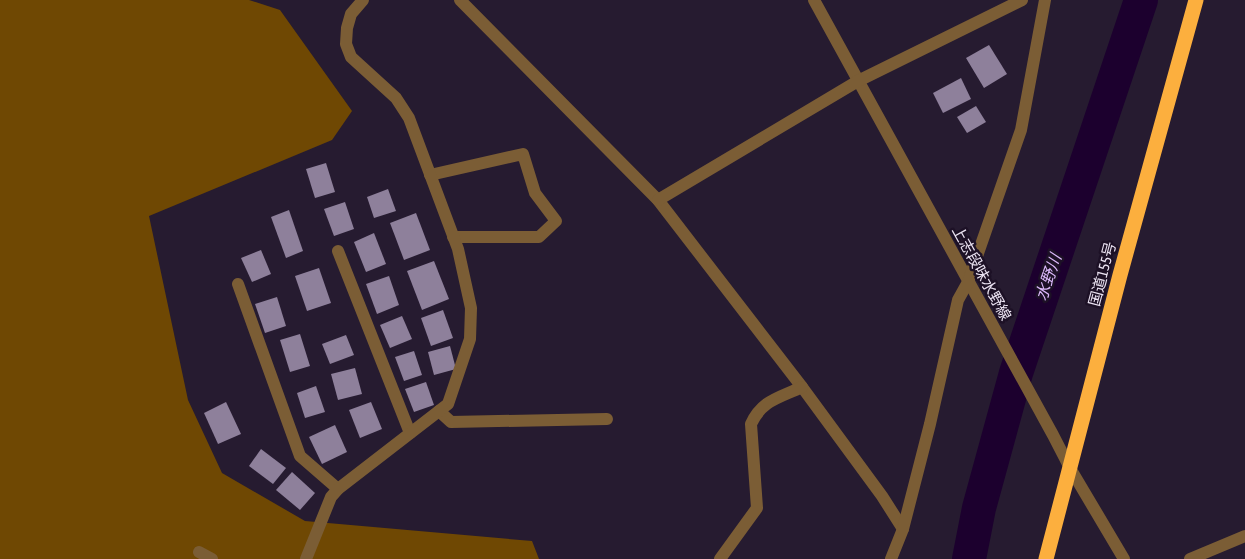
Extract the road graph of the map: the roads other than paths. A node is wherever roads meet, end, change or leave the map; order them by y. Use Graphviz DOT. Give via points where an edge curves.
graph roads {
  1 [pos="363,0"];
  2 [pos="460,0"];
  3 [pos="814,0"];
  4 [pos="1022,0"];
  5 [pos="1045,0"];
  6 [pos="1196,0"];
  7 [pos="858,81"];
  8 [pos="430,175"];
  9 [pos="658,200"];
  10 [pos="453,236"];
  11 [pos="338,251"];
  12 [pos="968,282"];
  13 [pos="238,284"];
  14 [pos="802,387"];
  15 [pos="439,411"];
  16 [pos="607,419"];
  17 [pos="410,434"];
  18 [pos="1070,468"];
  19 [pos="338,488"];
  20 [pos="902,529"];
  21 [pos="1245,536"];
  22 [pos="200,552"];
  23 [pos="212,559"];
  24 [pos="306,559"];
  25 [pos="720,559"];
  26 [pos="891,559"];
  27 [pos="1046,559"];
  28 [pos="1124,559"];
  29 [pos="1190,559"];
  1 -- 8 [label="street" via="351,14 346,44 351,57 396,98 409,118"];
  2 -- 9 [label="street"];
  3 -- 7 [label="street, 上志段味水野線"];
  4 -- 7 [label="street"];
  5 -- 12 [label="street" via="1021,130"];
  6 -- 18 [label="highway, 国道155号"];
  7 -- 9 [label="street"];
  7 -- 12 [label="street, 上志段味水野線"];
  8 -- 10 [label="street"];
  8 -- 10 [label="street" via="523,154 535,194 556,221 539,237"];
  9 -- 14 [label="street"];
  10 -- 15 [label="street" via="471,308 470,339 448,404"];
  11 -- 17 [label="street"];
  12 -- 18 [label="street, 上志段味水野線"];
  12 -- 20 [label="street" via="958,300"];
  13 -- 19 [label="street" via="300,456"];
  14 -- 20 [label="street" via="882,496"];
  14 -- 25 [label="street" via="761,406 753,419 757,508"];
  15 -- 16 [label="street" via="451,422"];
  15 -- 17 [label="street"];
  17 -- 19 [label="street"];
  18 -- 27 [label="highway, 国道155号"];
  18 -- 28 [label="street, 上志段味水野線"];
  19 -- 24 [label="street" via="331,497"];
  20 -- 26 [label="street"];
  21 -- 29 [label="street"];
  22 -- 23 [label="street"];
}
